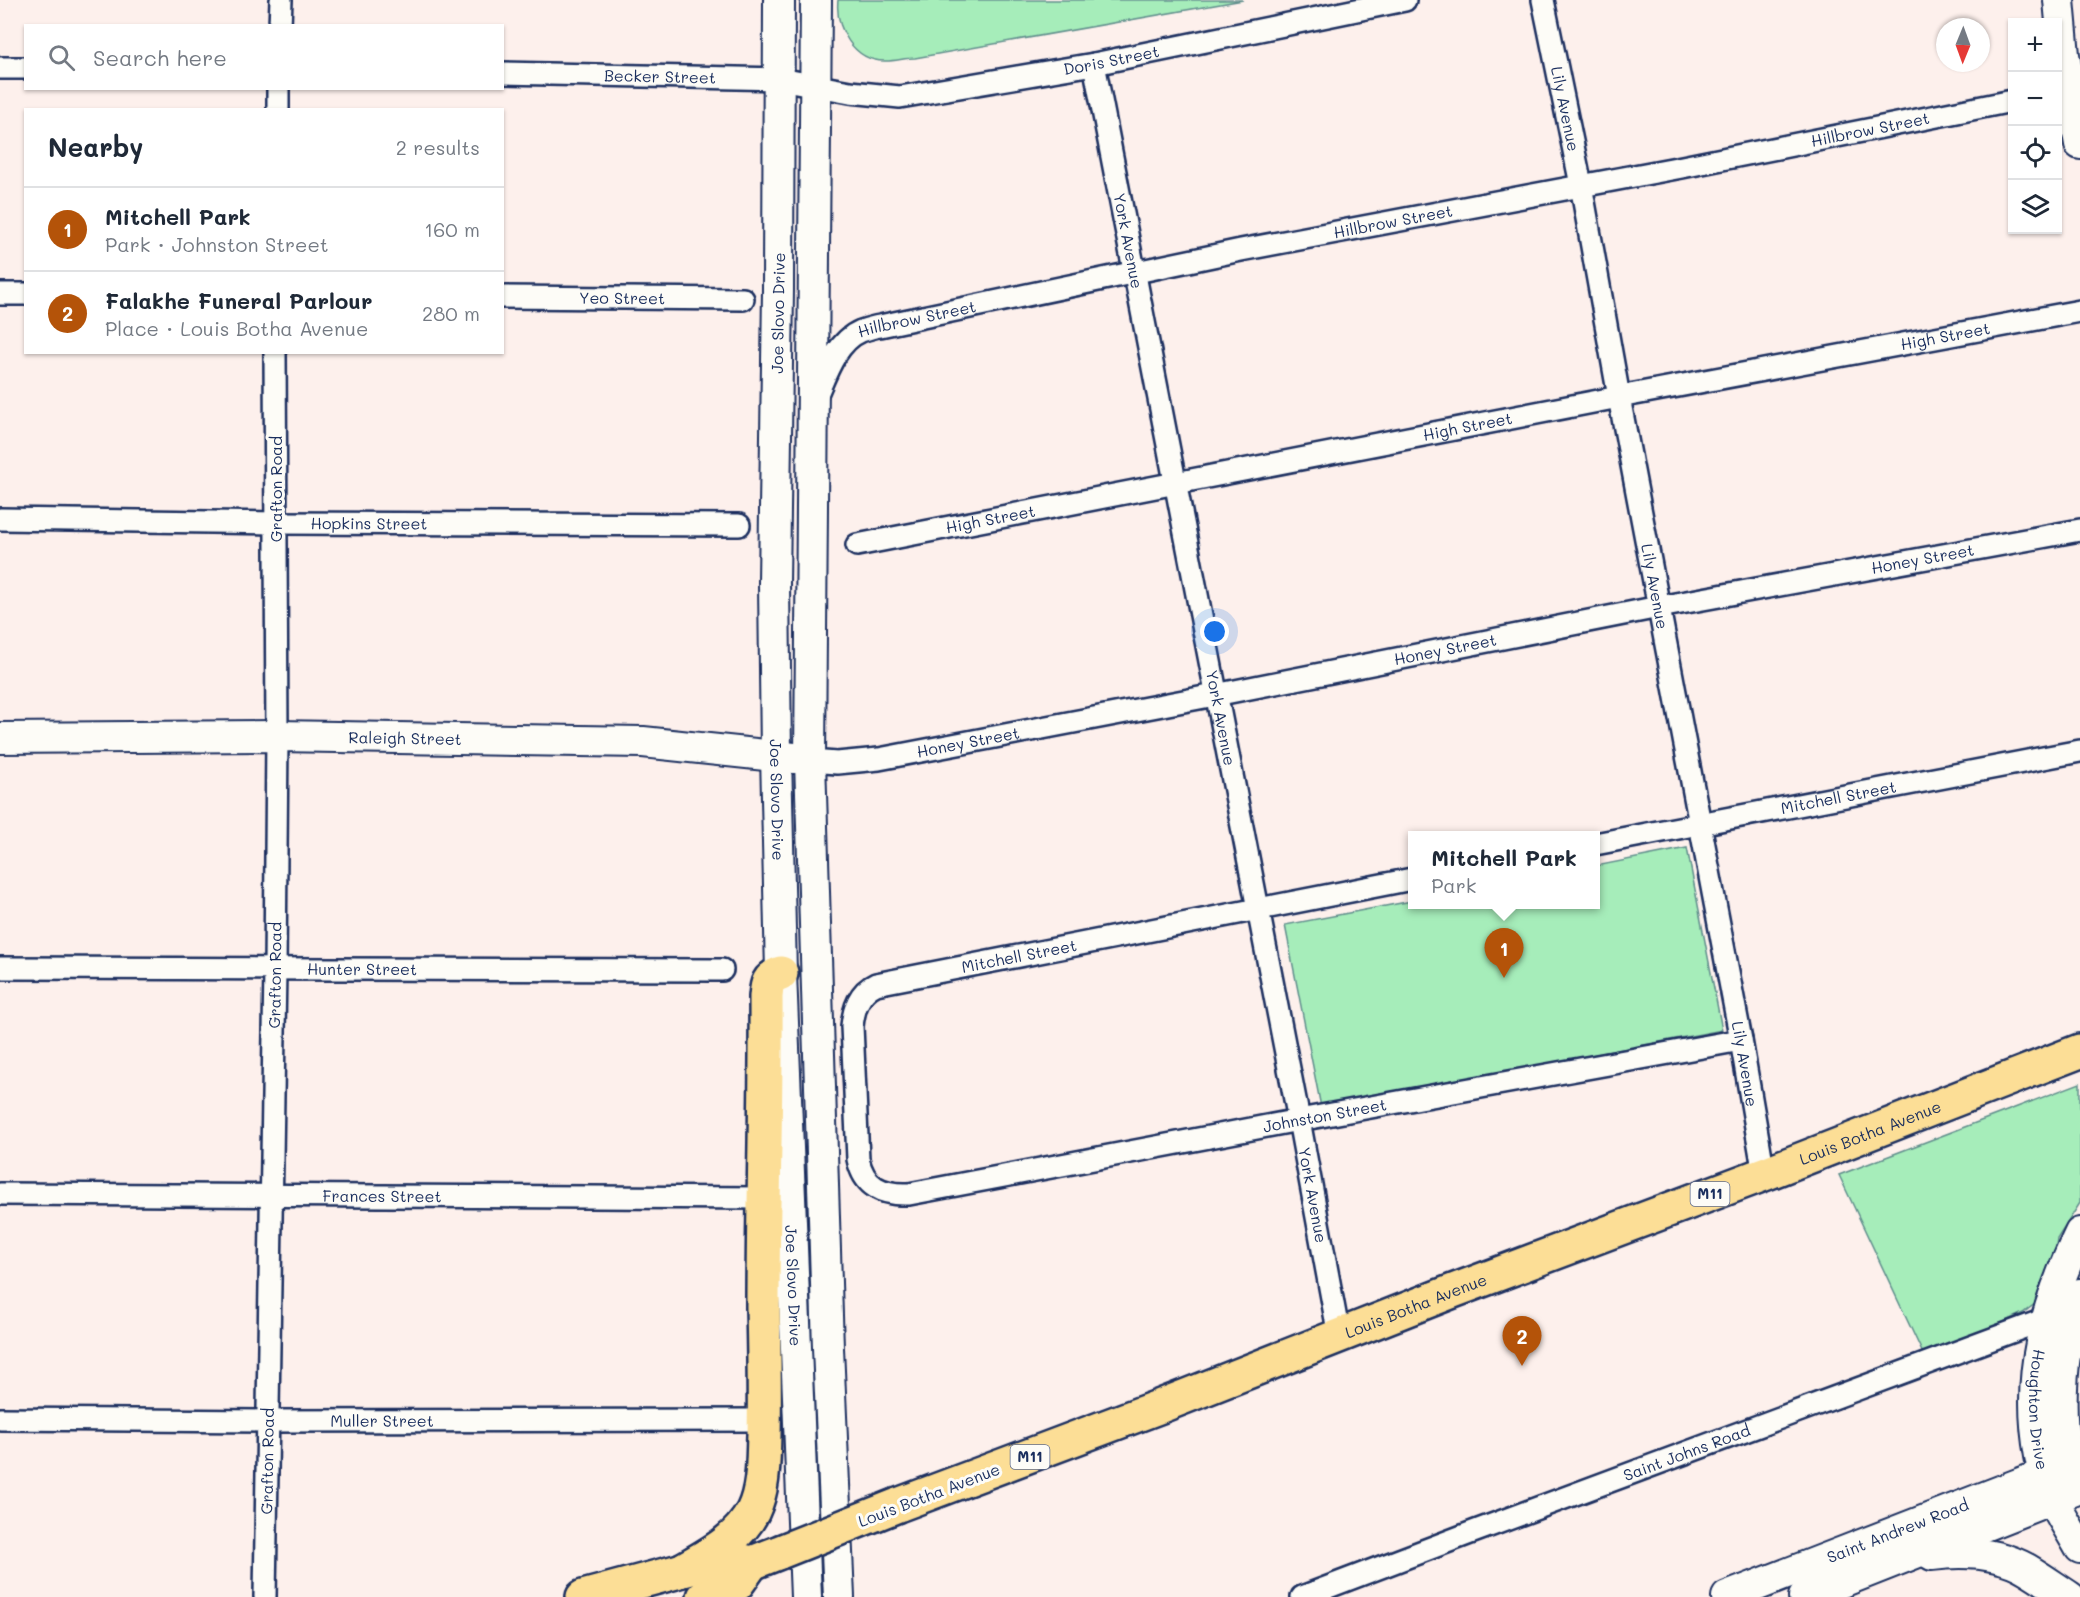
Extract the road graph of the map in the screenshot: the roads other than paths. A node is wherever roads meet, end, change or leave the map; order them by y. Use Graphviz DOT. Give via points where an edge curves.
graph roads {
  1 [pos="280,0"];
  2 [pos="779,0"];
  3 [pos="816,0"];
  4 [pos="1405,0"];
  5 [pos="1543,0"];
  6 [pos="2059,0"];
  7 [pos="280,24"];
  8 [pos="1094,64"];
  9 [pos="0,68"];
  10 [pos="24,68"];
  11 [pos="504,74"];
  12 [pos="780,78"];
  13 [pos="815,86"];
  14 [pos="2069,89"];
  15 [pos="278,90"];
  16 [pos="2008,102"];
  17 [pos="278,108"];
  18 [pos="2080,144"];
  19 [pos="1581,185"];
  20 [pos="1136,272"];
  21 [pos="0,294"];
  22 [pos="24,294"];
  23 [pos="504,297"];
  24 [pos="743,299"];
  25 [pos="2080,311"];
  26 [pos="275,354"];
  27 [pos="1619,397"];
  28 [pos="813,402"];
  29 [pos="1176,482"];
  30 [pos="0,519"];
  31 [pos="276,523"];
  32 [pos="739,525"];
  33 [pos="2080,530"];
  34 [pos="857,545"];
  35 [pos="1659,607"];
  36 [pos="1215,695"];
  37 [pos="277,736"];
  38 [pos="0,738"];
  39 [pos="2080,751"];
  40 [pos="776,755"];
  41 [pos="810,761"];
  42 [pos="1701,824"];
  43 [pos="1600,843"];
  44 [pos="1408,880"];
  45 [pos="1257,909"];
  46 [pos="0,968"];
  47 [pos="275,970"];
  48 [pos="722,970"];
  49 [pos="781,973"];
  50 [pos="1741,1040"];
  51 [pos="2080,1051"];
  52 [pos="1299,1120"];
  53 [pos="1764,1174"];
  54 [pos="0,1194"];
  55 [pos="909,1194"];
  56 [pos="273,1195"];
  57 [pos="764,1198"];
  58 [pos="2080,1233"];
  59 [pos="2066,1310"];
  60 [pos="1339,1336"];
  61 [pos="0,1419"];
  62 [pos="765,1420"];
  63 [pos="267,1421"];
  64 [pos="2065,1483"];
  65 [pos="2080,1548"];
  66 [pos="766,1557"];
  67 [pos="1880,1568"];
  68 [pos="684,1569"];
  69 [pos="265,1597"];
  70 [pos="583,1597"];
  71 [pos="704,1597"];
  72 [pos="806,1597"];
  73 [pos="839,1597"];
  74 [pos="1302,1597"];
  75 [pos="1727,1597"];
  76 [pos="1804,1597"];
  77 [pos="2070,1597"];
  1 -- 7 [label="street"];
  2 -- 12 [label="main road, Joe Slovo Drive"];
  3 -- 13 [label="main road, Joe Slovo Drive"];
  4 -- 8 [label="street, Doris Street"];
  5 -- 19 [label="street, Lily Avenue"];
  6 -- 14 [label="main road"];
  8 -- 13 [label="street, Doris Street" via="900,97"];
  8 -- 20 [label="street, York Avenue"];
  9 -- 10 [label="street"];
  11 -- 12 [label="street, Becker Street"];
  12 -- 13 [label="street, Becker Street"];
  12 -- 40 [label="main road, Joe Slovo Drive" via="774,583"];
  13 -- 28 [label="main road, Joe Slovo Drive"];
  14 -- 18 [label="main road"];
  15 -- 17 [label="street"];
  16 -- 19 [label="street, Hillbrow Street"];
  19 -- 20 [label="street, Hillbrow Street"];
  19 -- 27 [label="street, Lily Avenue"];
  20 -- 28 [label="street, Hillbrow Street" via="859,332 840,349"];
  20 -- 29 [label="street, York Avenue"];
  21 -- 22 [label="street"];
  23 -- 24 [label="street, Yeo Street"];
  25 -- 27 [label="street, High Street"];
  26 -- 31 [label="street, Grafton Road"];
  27 -- 29 [label="street, High Street"];
  27 -- 35 [label="street, Lily Avenue"];
  28 -- 41 [label="main road, Joe Slovo Drive"];
  29 -- 34 [label="street, High Street"];
  29 -- 36 [label="street, York Avenue"];
  30 -- 31 [label="street, Hopkins Street"];
  31 -- 32 [label="street, Hopkins Street"];
  31 -- 37 [label="street, Grafton Road"];
  33 -- 35 [label="street, Honey Street"];
  35 -- 36 [label="street, Honey Street"];
  35 -- 42 [label="street, Lily Avenue"];
  36 -- 41 [label="street, Honey Street" via="879,759"];
  36 -- 45 [label="street, York Avenue"];
  37 -- 38 [label="main road, Raleigh Street"];
  37 -- 40 [label="main road, Raleigh Street" via="643,742"];
  37 -- 47 [label="street, Grafton Road"];
  39 -- 42 [label="street, Mitchell Street"];
  40 -- 41 [label="main road, Raleigh Street"];
  40 -- 49 [label="main road, Joe Slovo Drive"];
  41 -- 73 [label="main road, Joe Slovo Drive"];
  42 -- 43 [label="street, Mitchell Street"];
  42 -- 50 [label="street, Lily Avenue"];
  44 -- 45 [label="street, Mitchell Street"];
  45 -- 52 [label="street, York Avenue"];
  45 -- 55 [label="street, Mitchell Street" via="870,987 856,1004 852,1026 858,1159 865,1179 873,1186 894,1195"];
  46 -- 47 [label="street, Hunter Street"];
  47 -- 48 [label="street, Hunter Street"];
  47 -- 56 [label="street, Grafton Road"];
  49 -- 57 [label="main road" via="767,983"];
  49 -- 72 [label="main road, Joe Slovo Drive"];
  50 -- 52 [label="street, Johnston Street"];
  50 -- 53 [label="street, Lily Avenue"];
  51 -- 53 [label="main road, Louis Botha Avenue / M11"];
  52 -- 55 [label="street, Johnston Street"];
  52 -- 60 [label="street, York Avenue"];
  53 -- 60 [label="main road, Louis Botha Avenue / M11"];
  54 -- 56 [label="street, Frances Street"];
  56 -- 57 [label="street, Frances Street"];
  56 -- 63 [label="street, Grafton Road"];
  57 -- 62 [label="main road"];
  58 -- 59 [label="main road, Houghton Drive" via="2058,1283"];
  59 -- 64 [label="main road, Houghton Drive"];
  59 -- 74 [label="street, Saint Johns Road"];
  60 -- 66 [label="main road, Louis Botha Avenue / M11, bridge"];
  61 -- 63 [label="street, Muller Street"];
  62 -- 63 [label="street, Muller Street"];
  62 -- 68 [label="main road" via="763,1467 752,1512 726,1544"];
  63 -- 69 [label="street, Grafton Road"];
  64 -- 65 [label="main road, Houghton Drive"];
  64 -- 67 [label="main road, Saint Andrew Road"];
  64 -- 75 [label="main road, Saint Andrew Road"];
  66 -- 68 [label="main road, Louis Botha Avenue / M11" via="728,1558"];
  66 -- 71 [label="main road, Louis Botha Avenue / M11" via="737,1584"];
  67 -- 76 [label="main road, Saint Andrew Road"];
  67 -- 77 [label="main road" via="1929,1555 1984,1554 2026,1568"];
  68 -- 70 [label="main road, Louis Botha Avenue / M11"];
}
